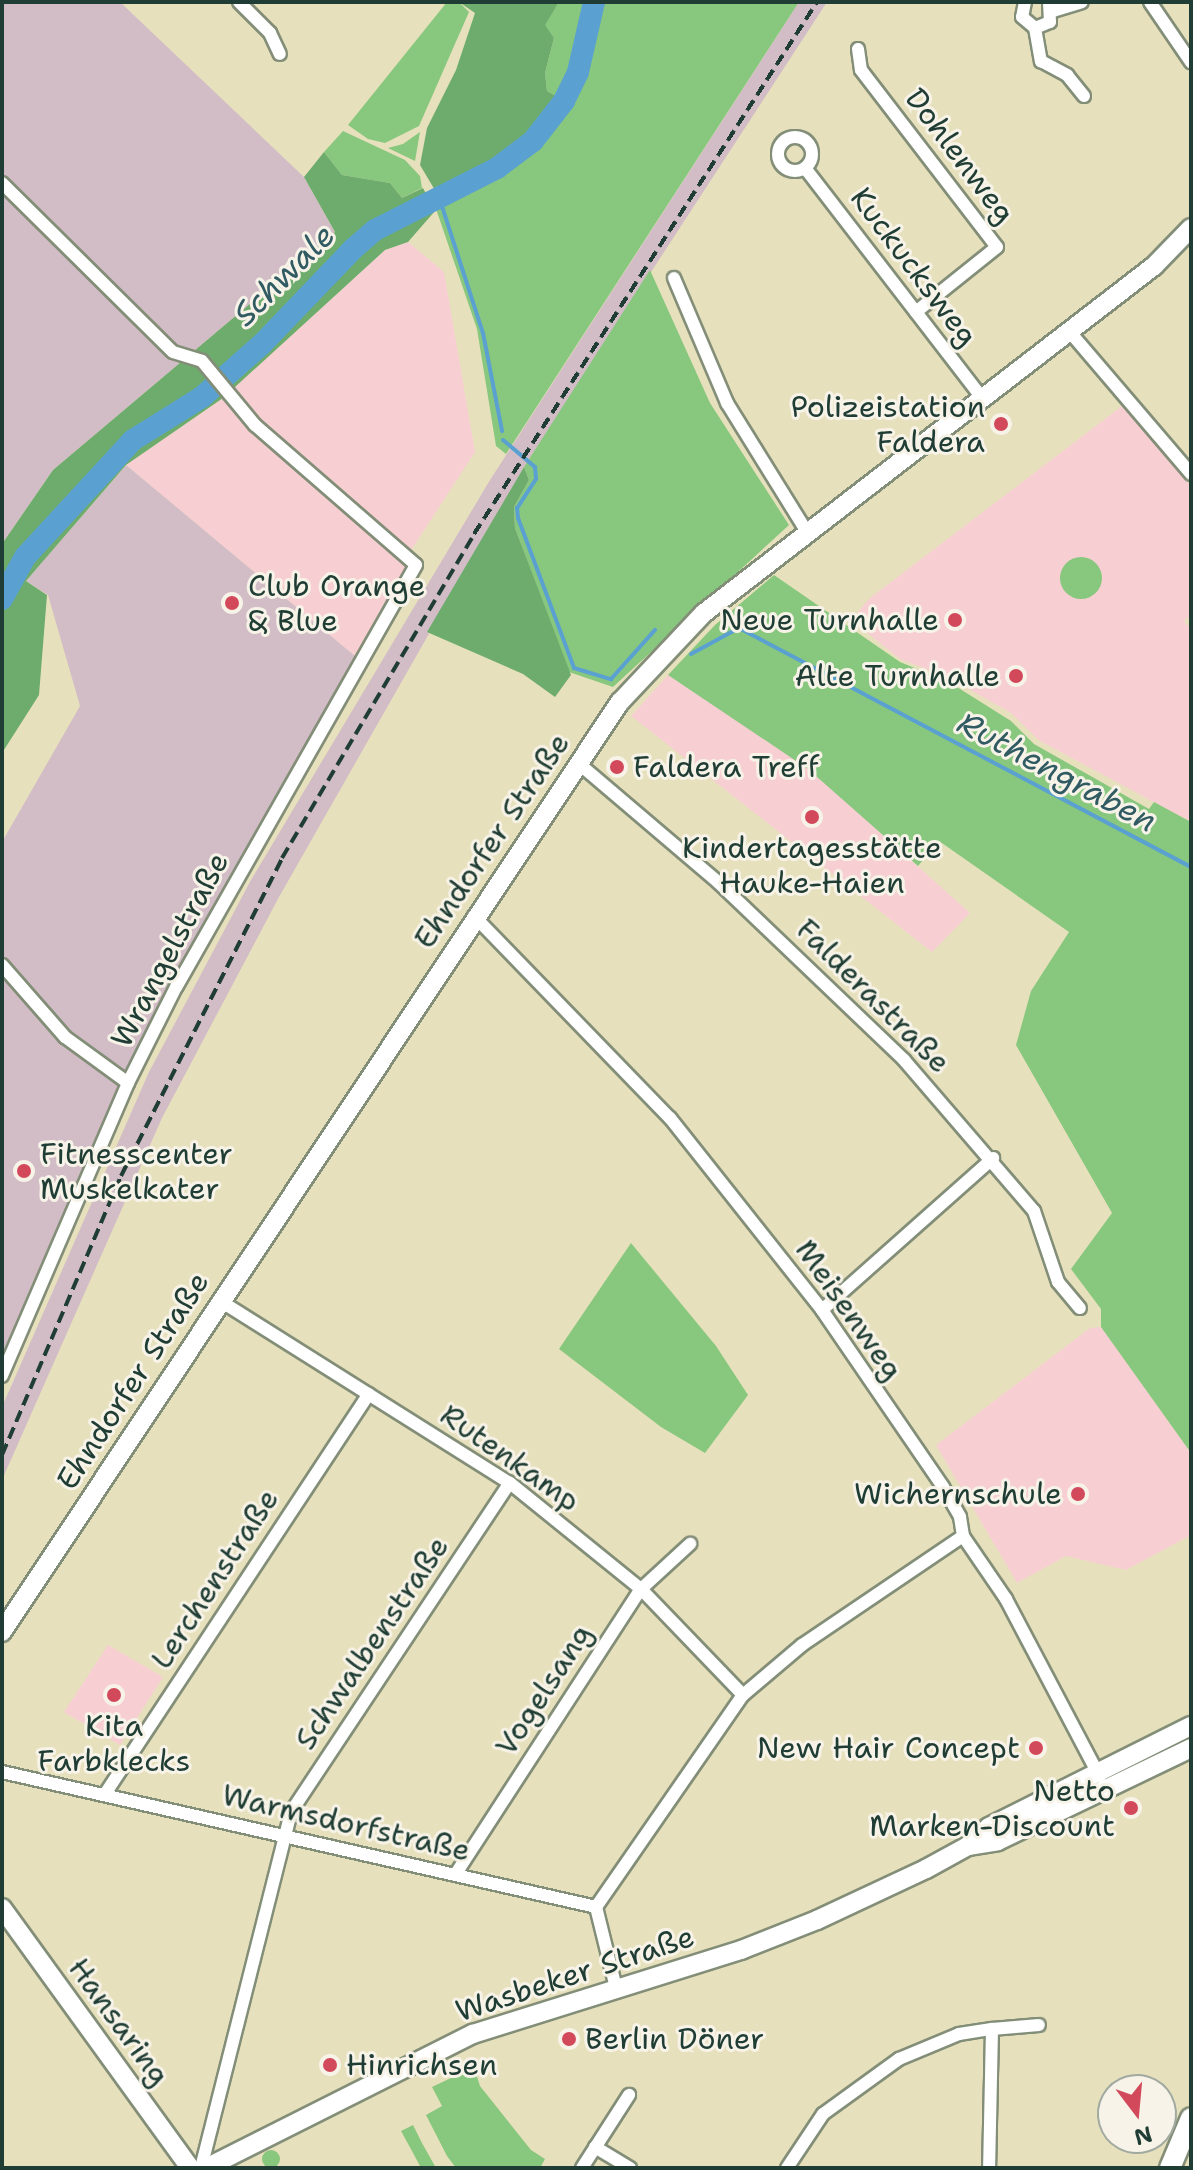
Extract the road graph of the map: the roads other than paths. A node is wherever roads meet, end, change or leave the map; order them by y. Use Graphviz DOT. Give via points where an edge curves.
graph roads {
  1 [pos="239,2"];
  2 [pos="1025,2"];
  3 [pos="1082,2"];
  4 [pos="1150,2"];
  5 [pos="1051,6"];
  6 [pos="1035,28"];
  7 [pos="858,49"];
  8 [pos="280,54"];
  9 [pos="1191,62"];
  10 [pos="1084,96"];
  11 [pos="805,168"];
  12 [pos="2,183"];
  13 [pos="1191,228"];
  14 [pos="674,278"];
  15 [pos="916,312"];
  16 [pos="1069,331"];
  17 [pos="982,398"];
  18 [pos="1191,474"];
  19 [pos="807,532"];
  20 [pos="577,762"];
  21 [pos="474,916"];
  22 [pos="2,965"];
  23 [pos="128,1083"];
  24 [pos="993,1158"];
  25 [pos="219,1300"];
  26 [pos="1080,1308"];
  27 [pos="822,1310"];
  28 [pos="2,1376"];
  29 [pos="369,1394"];
  30 [pos="510,1483"];
  31 [pos="963,1536"];
  32 [pos="690,1544"];
  33 [pos="641,1589"];
  34 [pos="2,1632"];
  35 [pos="743,1695"];
  36 [pos="1191,1726"];
  37 [pos="1191,1748"];
  38 [pos="2,1772"];
  39 [pos="1101,1780"];
  40 [pos="105,1794"];
  41 [pos="284,1835"];
  42 [pos="455,1875"];
  43 [pos="596,1907"];
  44 [pos="2,1908"];
  45 [pos="616,1988"];
  46 [pos="1039,2025"];
  47 [pos="992,2029"];
  48 [pos="629,2095"];
  49 [pos="1191,2118"];
  50 [pos="595,2147"];
  51 [pos="190,2168"];
  52 [pos="204,2168"];
  53 [pos="582,2168"];
  54 [pos="630,2168"];
  55 [pos="787,2168"];
  56 [pos="989,2168"];
  57 [pos="1170,2168"];
  1 -- 8 [label="street" via="270,33"];
  2 -- 6 [label="street" via="1022,17"];
  3 -- 5 [label="street"];
  4 -- 9 [label="street"];
  5 -- 6 [label="street" via="1045,25"];
  6 -- 10 [label="street" via="1041,61 1067,75"];
  7 -- 15 [label="street, Dohlenweg" via="861,70 997,247"];
  11 -- 15 [label="street, Kuckucksweg"];
  12 -- 23 [label="street, Wrangelstraße" via="173,352 209,368 255,425 416,565 309,748"];
  13 -- 16 [label="street, Ehndorfer Straße" via="1154,266"];
  14 -- 19 [label="street" via="727,403"];
  15 -- 17 [label="street, Kuckucksweg"];
  16 -- 17 [label="street, Ehndorfer Straße"];
  16 -- 18 [label="street"];
  17 -- 19 [label="street, Ehndorfer Straße"];
  19 -- 20 [label="street, Ehndorfer Straße" via="704,613 664,653"];
  20 -- 21 [label="street, Ehndorfer Straße"];
  20 -- 24 [label="street, Falderastraße" via="719,883 904,1060"];
  21 -- 25 [label="street, Ehndorfer Straße"];
  21 -- 27 [label="street, Meisenweg" via="670,1118"];
  22 -- 23 [label="street" via="65,1037"];
  23 -- 28 [label="street, Wrangelstraße"];
  24 -- 26 [label="street, Falderastraße" via="1034,1211 1058,1282"];
  24 -- 27 [label="street"];
  25 -- 29 [label="street, Rutenkamp"];
  25 -- 34 [label="street, Ehndorfer Straße"];
  27 -- 31 [label="street, Meisenweg" via="943,1487 960,1517"];
  29 -- 30 [label="street, Rutenkamp"];
  29 -- 40 [label="street, Lerchenstraße"];
  30 -- 33 [label="street, Rutenkamp"];
  30 -- 41 [label="street, Schwalbenstraße" via="291,1812"];
  31 -- 35 [label="street" via="802,1645"];
  31 -- 39 [label="street, Meisenweg" via="1006,1599"];
  32 -- 33 [label="street, Vogelsang"];
  33 -- 35 [label="street, Rutenkamp"];
  33 -- 42 [label="street, Vogelsang"];
  35 -- 43 [label="street"];
  36 -- 39 [label="street, Wasbeker Straße"];
  37 -- 39 [label="street, Wasbeker Straße"];
  38 -- 40 [label="street, Warmsdorfstraße"];
  39 -- 45 [label="street, Wasbeker Straße" via="998,1841 968,1846 760,1943"];
  40 -- 41 [label="street, Warmsdorfstraße"];
  41 -- 42 [label="street, Warmsdorfstraße"];
  41 -- 52 [label="street, Schwalbenstraße"];
  42 -- 43 [label="street, Warmsdorfstraße"];
  43 -- 45 [label="street"];
  44 -- 51 [label="street, Hansaring"];
  45 -- 52 [label="street, Wasbeker Straße" via="473,2034"];
  46 -- 47 [label="street"];
  47 -- 55 [label="street" via="959,2034 899,2059 823,2114"];
  47 -- 56 [label="street"];
  48 -- 50 [label="street"];
  49 -- 57 [label="main road"];
  50 -- 53 [label="street"];
  50 -- 54 [label="street"];
}
